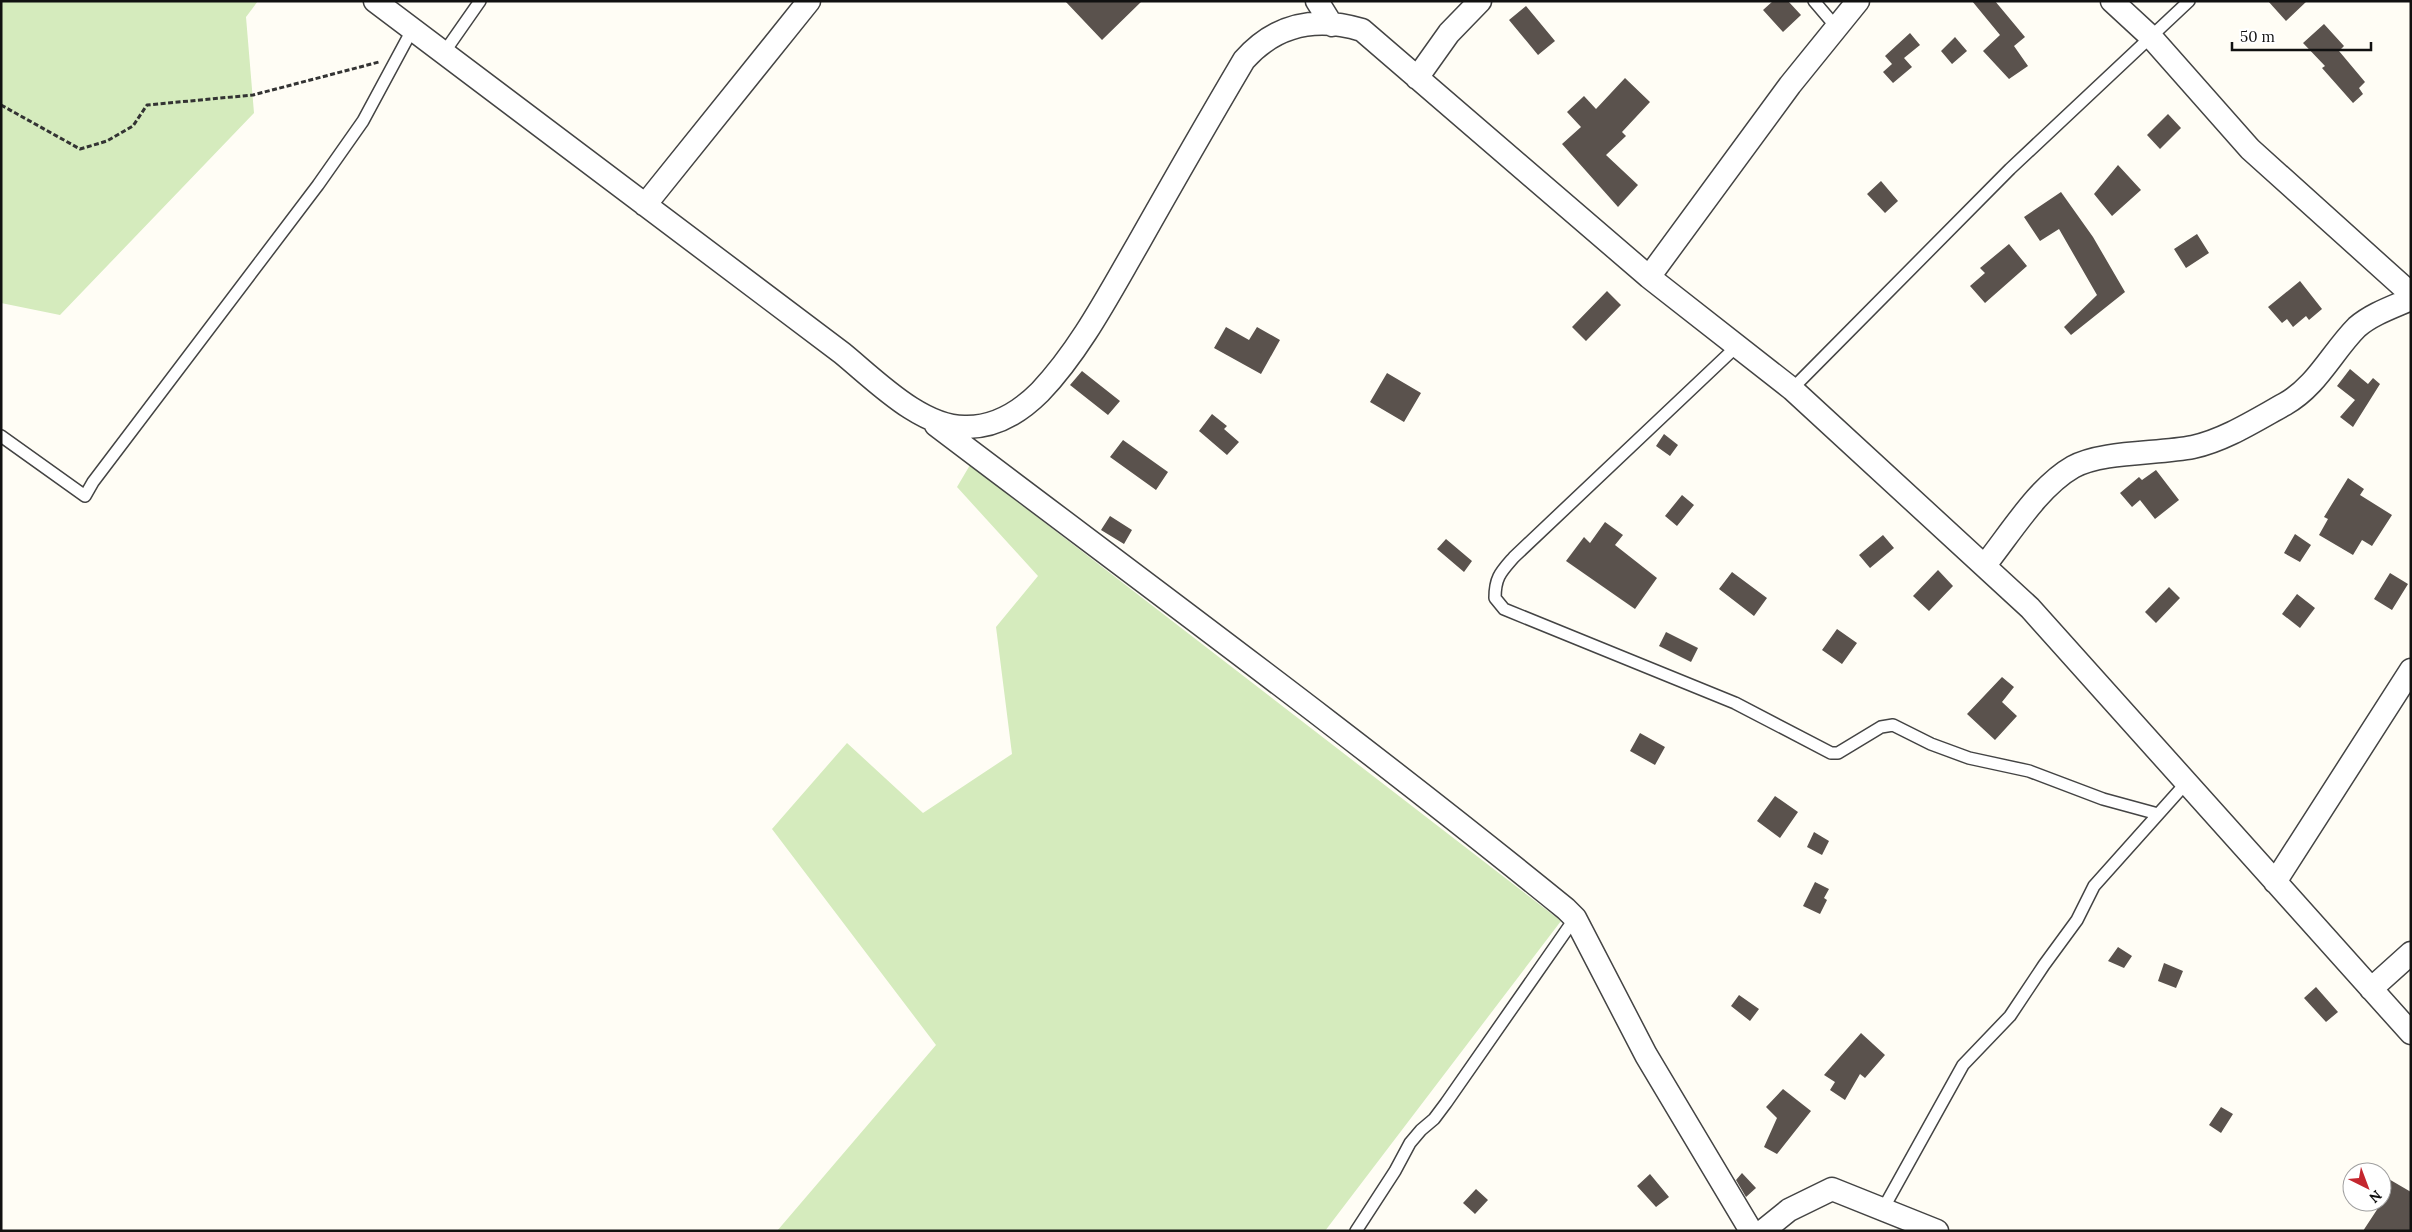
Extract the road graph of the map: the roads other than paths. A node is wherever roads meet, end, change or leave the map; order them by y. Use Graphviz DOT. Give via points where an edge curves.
graph roads {
  1 [pos="375,1"];
  2 [pos="480,1"];
  3 [pos="809,1"];
  4 [pos="1317,1"];
  5 [pos="1480,1"];
  6 [pos="1814,1"];
  7 [pos="1858,1"];
  8 [pos="2112,1"];
  9 [pos="2189,1"];
  10 [pos="1332,24"];
  11 [pos="1837,28"];
  12 [pos="412,30"];
  13 [pos="2151,37"];
  14 [pos="443,54"];
  15 [pos="1417,78"];
  16 [pos="645,205"];
  17 [pos="1649,277"];
  18 [pos="2411,294"];
  19 [pos="2411,299"];
  20 [pos="1736,347"];
  21 [pos="1792,389"];
  22 [pos="921,414"];
  23 [pos="1,436"];
  24 [pos="1985,565"];
  25 [pos="2411,670"];
  26 [pos="2187,782"];
  27 [pos="2158,814"];
  28 [pos="2275,882"];
  29 [pos="1575,918"];
  30 [pos="2411,953"];
  31 [pos="2371,989"];
  32 [pos="2411,1034"];
  33 [pos="1882,1209"];
  34 [pos="1356,1231"];
  35 [pos="1751,1231"];
  36 [pos="1763,1231"];
  37 [pos="1937,1231"];
  1 -- 12 [label="street"];
  2 -- 14 [label="lane"];
  3 -- 16 [label="street"];
  4 -- 10 [label="street"];
  5 -- 15 [label="street" via="1449,33"];
  6 -- 11 [label="lane"];
  7 -- 11 [label="street"];
  8 -- 13 [label="street"];
  9 -- 13 [label="lane"];
  10 -- 15 [label="street" via="1362,30"];
  10 -- 22 [label="street" via="1302,24 1285,30 1256,47 1244,60 1104,302 1066,360 1039,392 1014,413 989,425 965,428"];
  11 -- 17 [label="street" via="1790,85"];
  12 -- 14 [label="street"];
  12 -- 23 [label="lane" via="363,120 318,185 85,496"];
  13 -- 18 [label="street" via="2250,149"];
  13 -- 21 [label="lane" via="2010,170"];
  14 -- 16 [label="street"];
  15 -- 17 [label="street"];
  16 -- 22 [label="street"];
  17 -- 20 [label="street"];
  19 -- 24 [label="street" via="2357,327 2300,394 2219,439 2175,450 2095,460 2074,467 2039,496"];
  20 -- 21 [label="street"];
  20 -- 27 [label="lane" via="1514,557 1497,577 1495,587 1495,598 1504,609 1735,703 1831,753 1838,753 1881,727 1893,725 1968,758 2029,771 2103,799"];
  21 -- 24 [label="street"];
  22 -- 29 [label="street" via="1461,824"];
  24 -- 26 [label="street" via="2062,642"];
  25 -- 28 [label="street"];
  26 -- 27 [label="lane"];
  26 -- 28 [label="street"];
  27 -- 33 [label="lane" via="2094,886 2077,920 2010,1016 1963,1065"];
  28 -- 31 [label="street"];
  29 -- 34 [label="lane" via="1442,1108 1410,1143"];
  29 -- 35 [label="street" via="1646,1055"];
  30 -- 31 [label="street"];
  31 -- 32 [label="street"];
  33 -- 36 [label="street" via="1832,1189 1789,1210"];
  33 -- 37 [label="street"];
}
